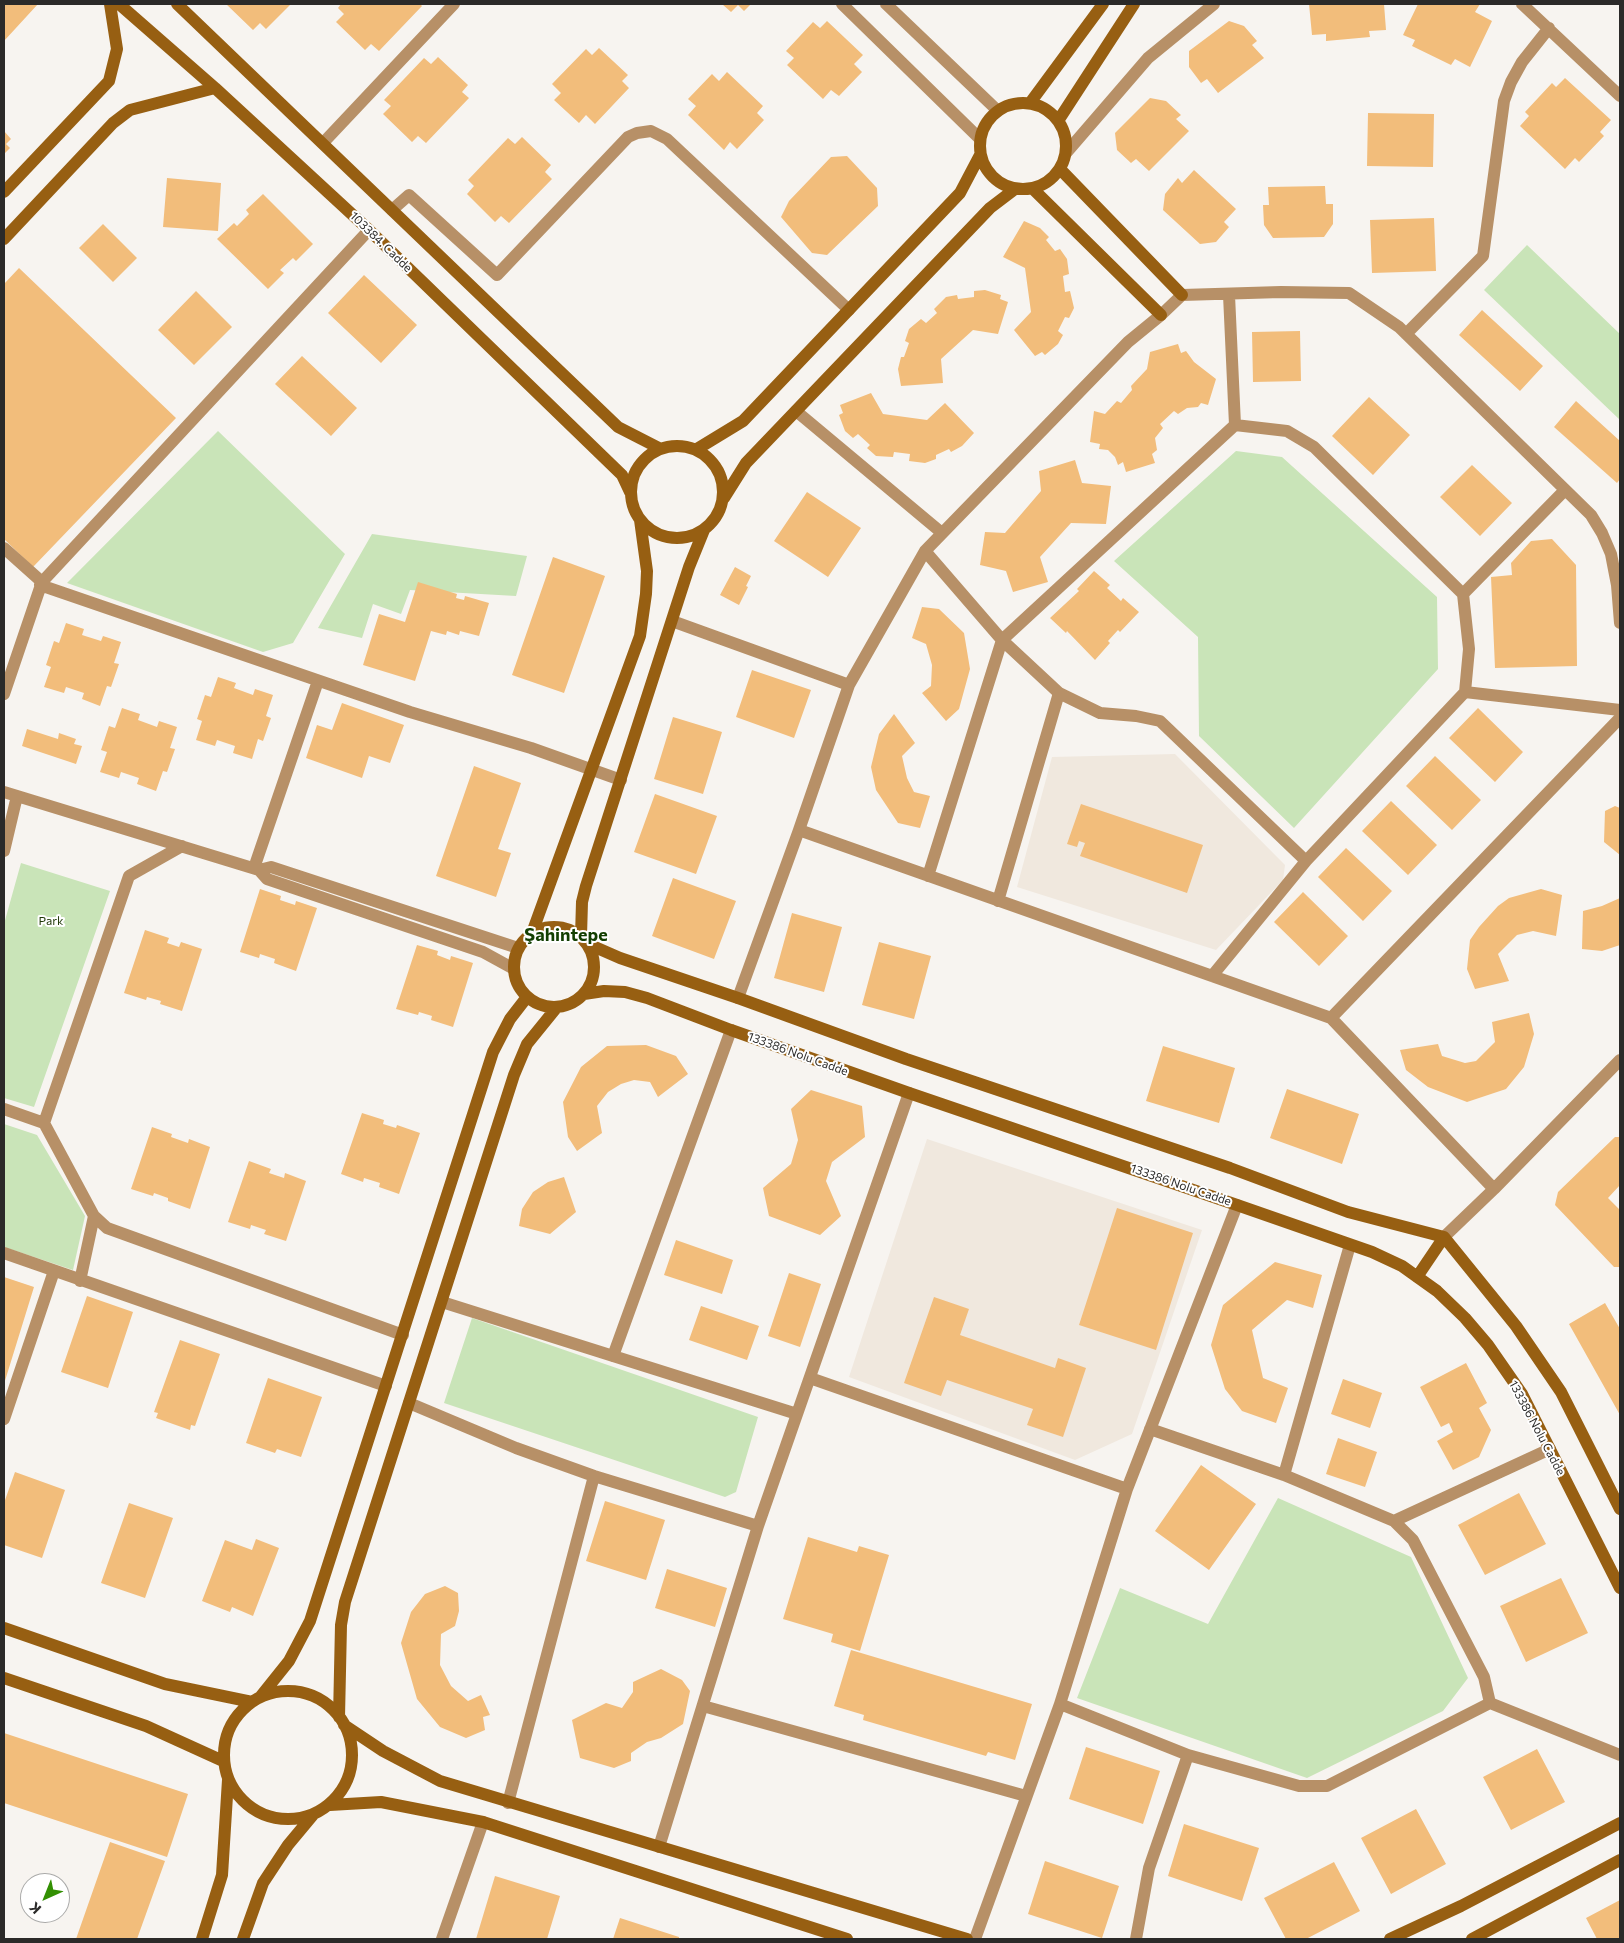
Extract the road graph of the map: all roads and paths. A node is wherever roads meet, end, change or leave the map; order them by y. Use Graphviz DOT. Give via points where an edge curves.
graph roads {
  1 [pos="110,4"];
  2 [pos="119,4"];
  3 [pos="177,4"];
  4 [pos="454,4"];
  5 [pos="842,4"];
  6 [pos="886,4"];
  7 [pos="1103,4"];
  8 [pos="1134,4"];
  9 [pos="1214,4"];
  10 [pos="1522,4"];
  11 [pos="1549,28"];
  12 [pos="215,88"];
  13 [pos="1620,96"];
  14 [pos="1030,103"];
  15 [pos="998,110"];
  16 [pos="1058,121"];
  17 [pos="979,138"];
  18 [pos="323,143"];
  19 [pos="1066,153"];
  20 [pos="980,155"];
  21 [pos="1060,169"];
  22 [pos="1032,188"];
  23 [pos="1015,189"];
  24 [pos="4,192"];
  25 [pos="392,210"];
  26 [pos="369,230"];
  27 [pos="4,239"];
  28 [pos="1182,295"];
  29 [pos="1229,295"];
  30 [pos="849,310"];
  31 [pos="1161,315"];
  32 [pos="1406,334"];
  33 [pos="796,411"];
  34 [pos="1236,425"];
  35 [pos="659,448"];
  36 [pos="697,449"];
  37 [pos="1565,490"];
  38 [pos="630,492"];
  39 [pos="724,498"];
  40 [pos="640,520"];
  41 [pos="704,530"];
  42 [pos="942,533"];
  43 [pos="4,548"];
  44 [pos="925,551"];
  45 [pos="41,584"];
  46 [pos="1463,594"];
  47 [pos="672,620"];
  48 [pos="1620,623"];
  49 [pos="1002,640"];
  50 [pos="318,681"];
  51 [pos="849,685"];
  52 [pos="1465,692"];
  53 [pos="1058,693"];
  54 [pos="4,694"];
  55 [pos="1620,710"];
  56 [pos="1620,718"];
  57 [pos="591,769"];
  58 [pos="621,780"];
  59 [pos="4,792"];
  60 [pos="17,796"];
  61 [pos="799,830"];
  62 [pos="182,846"];
  63 [pos="4,851"];
  64 [pos="1306,861"];
  65 [pos="256,869"];
  66 [pos="928,876"];
  67 [pos="998,900"];
  68 [pos="532,933"];
  69 [pos="584,940"];
  70 [pos="518,948"];
  71 [pos="514,969"];
  72 [pos="1212,976"];
  73 [pos="584,994"];
  74 [pos="527,997"];
  75 [pos="738,998"];
  76 [pos="556,1007"];
  77 [pos="1331,1018"];
  78 [pos="731,1030"];
  79 [pos="1620,1060"];
  80 [pos="909,1093"];
  81 [pos="4,1109"];
  82 [pos="44,1123"];
  83 [pos="1494,1189"];
  84 [pos="1237,1204"];
  85 [pos="94,1216"];
  86 [pos="1444,1237"];
  87 [pos="1350,1245"];
  88 [pos="4,1253"];
  89 [pos="54,1271"];
  90 [pos="1417,1277"];
  91 [pos="80,1281"];
  92 [pos="442,1302"];
  93 [pos="403,1335"];
  94 [pos="613,1356"];
  95 [pos="810,1378"];
  96 [pos="386,1386"];
  97 [pos="410,1403"];
  98 [pos="797,1414"];
  99 [pos="4,1419"];
  100 [pos="1150,1429"];
  101 [pos="1550,1449"];
  102 [pos="1284,1475"];
  103 [pos="594,1476"];
  104 [pos="1127,1488"];
  105 [pos="1620,1509"];
  106 [pos="1394,1521"];
  107 [pos="758,1526"];
  108 [pos="1620,1588"];
  109 [pos="4,1628"];
  110 [pos="4,1678"];
  111 [pos="257,1699"];
  112 [pos="1490,1703"];
  113 [pos="1060,1704"];
  114 [pos="704,1706"];
  115 [pos="342,1721"];
  116 [pos="1188,1754"];
  117 [pos="1620,1755"];
  118 [pos="223,1761"];
  119 [pos="228,1780"];
  120 [pos="1026,1796"];
  121 [pos="508,1803"];
  122 [pos="330,1805"];
  123 [pos="313,1815"];
  124 [pos="483,1822"];
  125 [pos="1620,1823"];
  126 [pos="659,1847"];
  127 [pos="1620,1860"];
  128 [pos="202,1939"];
  129 [pos="243,1939"];
  130 [pos="442,1939"];
  131 [pos="847,1939"];
  132 [pos="967,1939"];
  133 [pos="975,1939"];
  134 [pos="1136,1939"];
  135 [pos="1390,1939"];
  136 [pos="1472,1939"];
  1 -- 24 [label="street" via="117,49 108,81"];
  2 -- 12 [label="street, 103384. Cadde"];
  3 -- 18 [label="street"];
  4 -- 18 [label="street"];
  5 -- 17 [label="street"];
  6 -- 15 [label="street"];
  7 -- 14 [label="street"];
  8 -- 16 [label="street"];
  9 -- 19 [label="street" via="1148,58"];
  10 -- 11 [label="street"];
  11 -- 13 [label="street"];
  11 -- 32 [label="street" via="1522,62 1504,101 1483,256"];
  12 -- 26 [label="street, 103384. Cadde"];
  12 -- 27 [label="street" via="130,110 113,123"];
  14 -- 15 [label="street" via="1013,103"];
  14 -- 16 [label="street" via="1046,109"];
  15 -- 17 [label="street" via="986,122"];
  16 -- 19 [label="street" via="1065,136"];
  17 -- 20 [label="street"];
  18 -- 25 [label="street"];
  19 -- 21 [label="street"];
  20 -- 23 [label="street" via="993,177"];
  20 -- 30 [label="street" via="960,193"];
  21 -- 22 [label="street" via="1048,182"];
  21 -- 28 [label="street"];
  22 -- 23 [label="street"];
  22 -- 31 [label="street"];
  23 -- 33 [label="street" via="990,208"];
  25 -- 30 [label="street" via="409,194 497,276 628,137 651,131 667,139"];
  25 -- 35 [label="street" via="618,427"];
  26 -- 38 [label="street, 103384. Cadde" via="622,475"];
  26 -- 45 [label="street"];
  28 -- 29 [label="street"];
  28 -- 31 [label="street"];
  29 -- 32 [label="street" via="1349,293"];
  29 -- 34 [label="street"];
  30 -- 36 [label="street" via="743,421"];
  31 -- 42 [label="street" via="1128,342"];
  32 -- 37 [label="street"];
  33 -- 39 [label="street" via="746,463"];
  33 -- 42 [label="street"];
  34 -- 46 [label="street" via="1287,431 1314,447"];
  34 -- 49 [label="street"];
  35 -- 36 [label="street" via="678,445"];
  35 -- 38 [label="street" via="644,458 633,474"];
  36 -- 39 [label="street" via="713,461 722,478"];
  37 -- 46 [label="street"];
  37 -- 48 [label="street" via="1591,515 1611,554"];
  38 -- 40 [label="street"];
  39 -- 41 [label="street" via="717,516"];
  40 -- 41 [label="street" via="653,532 670,538 688,537"];
  40 -- 57 [label="street" via="646,571 640,636"];
  41 -- 47 [label="street"];
  42 -- 44 [label="street"];
  43 -- 45 [label="street"];
  44 -- 49 [label="street"];
  44 -- 51 [label="street"];
  45 -- 50 [label="street"];
  45 -- 54 [label="street"];
  46 -- 52 [label="street" via="1469,649"];
  47 -- 51 [label="street"];
  47 -- 58 [label="street"];
  49 -- 53 [label="street"];
  49 -- 66 [label="street"];
  50 -- 57 [label="street"];
  50 -- 65 [label="street"];
  51 -- 61 [label="street"];
  52 -- 55 [label="street"];
  52 -- 64 [label="street"];
  53 -- 64 [label="street" via="1100,713 1160,721"];
  53 -- 67 [label="street"];
  56 -- 77 [label="street"];
  57 -- 58 [label="street"];
  57 -- 68 [label="street"];
  58 -- 69 [label="street" via="582,902"];
  59 -- 60 [label="street"];
  60 -- 62 [label="street"];
  60 -- 63 [label="street"];
  61 -- 66 [label="street"];
  61 -- 75 [label="street"];
  62 -- 65 [label="street"];
  62 -- 82 [label="street" via="129,876"];
  64 -- 72 [label="street"];
  65 -- 70 [label="street" via="270,867"];
  65 -- 71 [label="street" via="267,879 483,952"];
  66 -- 67 [label="street"];
  67 -- 72 [label="street"];
  68 -- 69 [label="street" via="541,928 562,927 572,930"];
  68 -- 70 [label="street"];
  69 -- 73 [label="street" via="592,954 594,970"];
  69 -- 75 [label="street" via="620,958"];
  70 -- 71 [label="street"];
  71 -- 74 [label="street" via="520,989"];
  72 -- 77 [label="street"];
  73 -- 76 [label="street"];
  73 -- 78 [label="street, 133386 Nolu Cadde" via="625,992"];
  74 -- 76 [label="street"];
  74 -- 93 [label="street" via="510,1019 493,1052"];
  75 -- 86 [label="street" via="1348,1212"];
  76 -- 92 [label="street" via="520,1058"];
  77 -- 83 [label="street"];
  78 -- 80 [label="street, 133386 Nolu Cadde"];
  78 -- 94 [label="street"];
  79 -- 83 [label="street"];
  80 -- 84 [label="street, 133386 Nolu Cadde"];
  80 -- 95 [label="street"];
  81 -- 82 [label="street"];
  82 -- 85 [label="street"];
  83 -- 86 [label="street"];
  84 -- 87 [label="street, 133386 Nolu Cadde"];
  84 -- 100 [label="street"];
  85 -- 91 [label="street"];
  85 -- 93 [label="street" via="107,1228"];
  86 -- 90 [label="street"];
  86 -- 105 [label="street" via="1516,1326 1561,1392"];
  87 -- 90 [label="street, 133386 Nolu Cadde" via="1402,1266"];
  87 -- 102 [label="street"];
  88 -- 89 [label="street"];
  89 -- 91 [label="street"];
  89 -- 99 [label="street"];
  90 -- 101 [label="street, 133386 Nolu Cadde" via="1437,1290 1488,1345 1522,1394"];
  91 -- 96 [label="street"];
  92 -- 94 [label="street"];
  92 -- 97 [label="street"];
  93 -- 96 [label="street"];
  94 -- 98 [label="street"];
  95 -- 98 [label="street"];
  95 -- 104 [label="street"];
  96 -- 111 [label="street" via="310,1621 289,1660"];
  97 -- 103 [label="street" via="516,1448"];
  97 -- 115 [label="street" via="345,1602 340,1633"];
  98 -- 107 [label="street"];
  100 -- 102 [label="street"];
  100 -- 104 [label="street"];
  101 -- 106 [label="street"];
  101 -- 108 [label="street, 133386 Nolu Cadde"];
  102 -- 106 [label="street"];
  103 -- 107 [label="street"];
  103 -- 121 [label="street"];
  104 -- 113 [label="street"];
  106 -- 112 [label="street" via="1413,1540 1484,1677"];
  107 -- 114 [label="street"];
  109 -- 111 [label="street" via="165,1684"];
  110 -- 118 [label="street" via="146,1726"];
  111 -- 115 [label="street" via="283,1690 305,1693 325,1702"];
  111 -- 118 [label="street" via="232,1722 224,1741"];
  112 -- 116 [label="street" via="1327,1786 1299,1786"];
  112 -- 117 [label="street"];
  113 -- 116 [label="street"];
  113 -- 120 [label="street"];
  114 -- 120 [label="street"];
  114 -- 126 [label="street"];
  115 -- 121 [label="street" via="383,1751 440,1781"];
  115 -- 122 [label="street" via="350,1735 350,1773"];
  116 -- 134 [label="street" via="1149,1868"];
  118 -- 119 [label="street"];
  119 -- 123 [label="street" via="239,1798 254,1810 273,1818 293,1820"];
  119 -- 128 [label="street" via="222,1876"];
  120 -- 133 [label="street"];
  121 -- 126 [label="street"];
  122 -- 123 [label="street"];
  122 -- 124 [label="street" via="381,1802"];
  123 -- 129 [label="street" via="263,1883"];
  124 -- 130 [label="street"];
  124 -- 131 [label="street"];
  125 -- 135 [label="street" via="1461,1906"];
  126 -- 132 [label="street"];
  127 -- 136 [label="street"];
}
